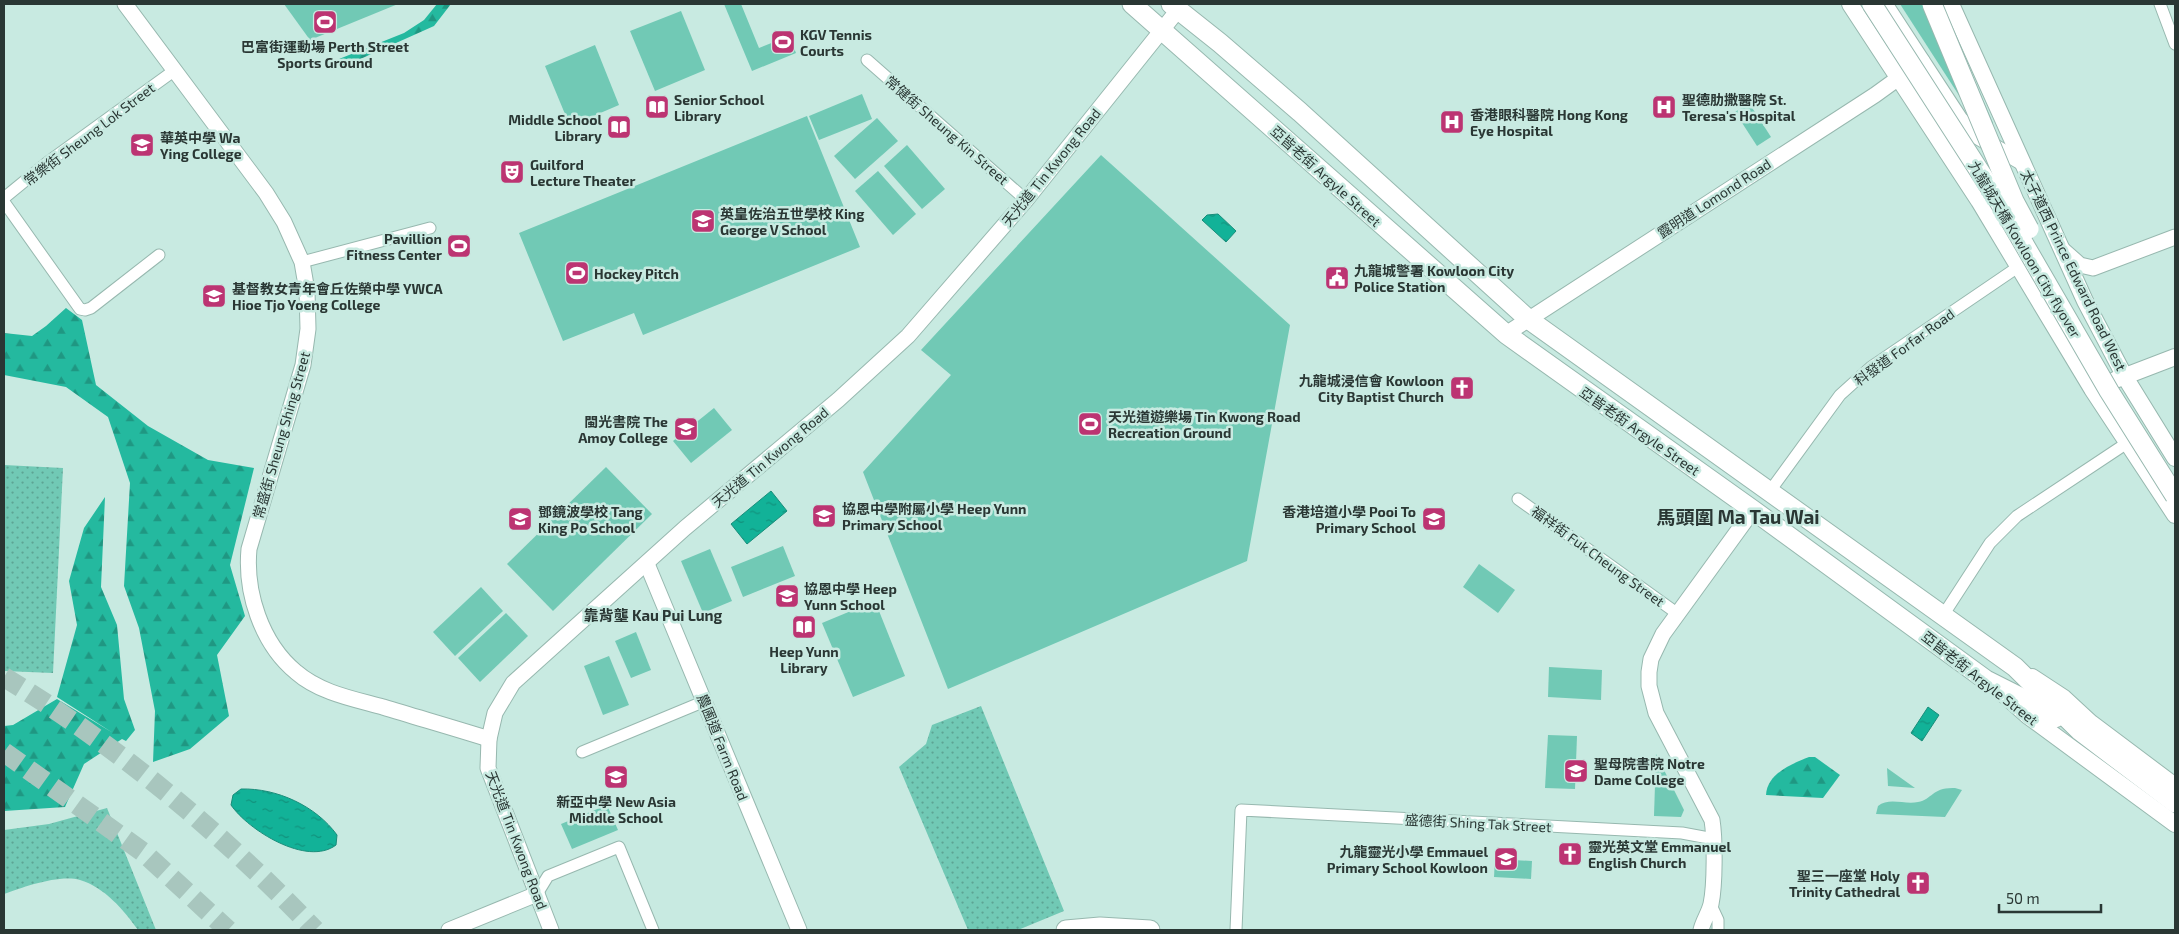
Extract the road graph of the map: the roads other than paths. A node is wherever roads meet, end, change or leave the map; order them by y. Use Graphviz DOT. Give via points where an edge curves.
graph roads {
  1 [pos="125,4"];
  2 [pos="1132,4"];
  3 [pos="1850,4"];
  4 [pos="1872,4"];
  5 [pos="1885,4"];
  6 [pos="1932,4"];
  7 [pos="1951,4"];
  8 [pos="2160,4"];
  9 [pos="1174,7"];
  10 [pos="1161,31"];
  11 [pos="2175,44"];
  12 [pos="867,60"];
  13 [pos="1922,61"];
  14 [pos="175,70"];
  15 [pos="1898,76"];
  16 [pos="1996,147"];
  17 [pos="2022,162"];
  18 [pos="4,198"];
  19 [pos="1026,200"];
  20 [pos="1979,201"];
  21 [pos="4,202"];
  22 [pos="430,228"];
  23 [pos="2175,237"];
  24 [pos="2061,248"];
  25 [pos="159,255"];
  26 [pos="302,262"];
  27 [pos="2018,267"];
  28 [pos="1528,319"];
  29 [pos="1506,334"];
  30 [pos="2175,357"];
  31 [pos="2124,377"];
  32 [pos="2092,389"];
  33 [pos="2127,443"];
  34 [pos="2175,458"];
  35 [pos="2175,480"];
  36 [pos="1770,491"];
  37 [pos="2175,496"];
  38 [pos="1518,499"];
  39 [pos="1753,510"];
  40 [pos="2175,515"];
  41 [pos="647,564"];
  42 [pos="1678,614"];
  43 [pos="1942,617"];
  44 [pos="2015,667"];
  45 [pos="1986,680"];
  46 [pos="705,701"];
  47 [pos="2080,731"];
  48 [pos="489,738"];
  49 [pos="582,752"];
  50 [pos="2175,786"];
  51 [pos="2175,803"];
  52 [pos="2175,824"];
  53 [pos="1714,839"];
  54 [pos="537,894"];
  55 [pos="1711,905"];
  56 [pos="449,930"];
  57 [pos="551,930"];
  58 [pos="653,930"];
  59 [pos="798,930"];
  60 [pos="1066,930"];
  61 [pos="1150,930"];
  62 [pos="1236,930"];
  63 [pos="1701,930"];
  64 [pos="1718,930"];
  1 -- 14 [label="street, 常盛街 Sheung Shing Street"];
  2 -- 10 [label="main road, 亞皆老街 Argyle Street"];
  3 -- 15 [label="main road"];
  4 -- 37 [label="main road, 九龍城天橋 Kowloon City flyover, bridge" via="2002,206 2109,391"];
  5 -- 13 [label="street, 太子道西 Prince Edward Road West"];
  6 -- 35 [label="main road, 九龍城天橋 Kowloon City flyover, bridge" via="2014,201 2115,386"];
  7 -- 17 [label="main road"];
  8 -- 11 [label="street"];
  9 -- 10 [label="street, 天光道 Tin Kwong Road"];
  9 -- 28 [label="main road, 亞皆老街 Argyle Street" via="1300,112"];
  10 -- 19 [label="street, 天光道 Tin Kwong Road"];
  10 -- 29 [label="main road, 亞皆老街 Argyle Street"];
  12 -- 19 [label="street, 常健街 Sheung Kin Street"];
  13 -- 15 [label="street, 露明道 Lomond Road"];
  13 -- 16 [label="street, 太子道西 Prince Edward Road West" via="1960,119 1971,131"];
  14 -- 18 [label="street, 常樂街 Sheung Lok Street"];
  14 -- 26 [label="street, 常盛街 Sheung Shing Street" via="277,209"];
  15 -- 20 [label="main road"];
  15 -- 28 [label="street, 露明道 Lomond Road"];
  16 -- 17 [label="street, 太子道西 Prince Edward Road West"];
  16 -- 20 [label="main road" via="1982,150 1970,164 1971,188"];
  17 -- 24 [label="main road, 太子道西 Prince Edward Road West"];
  19 -- 41 [label="street, 天光道 Tin Kwong Road" via="890,354"];
  20 -- 27 [label="main road"];
  21 -- 25 [label="street" via="80,309 91,308"];
  22 -- 26 [label="street"];
  23 -- 24 [label="street" via="2093,268 2080,265"];
  24 -- 31 [label="main road, 太子道西 Prince Edward Road West"];
  26 -- 48 [label="street, 常盛街 Sheung Shing Street" via="308,311 306,348 249,549 248,578 260,620 279,654 307,680 338,694"];
  27 -- 32 [label="main road"];
  27 -- 36 [label="street, 科發道 Forfar Road" via="1851,384"];
  28 -- 29 [label="street, 露明道 Lomond Road"];
  28 -- 36 [label="main road, 亞皆老街 Argyle Street"];
  29 -- 39 [label="main road, 亞皆老街 Argyle Street"];
  30 -- 31 [label="main road"];
  31 -- 32 [label="main road"];
  31 -- 34 [label="main road, 太子道西 Prince Edward Road West"];
  32 -- 33 [label="main road"];
  33 -- 40 [label="main road"];
  33 -- 43 [label="street" via="2017,516 1990,543"];
  36 -- 43 [label="main road, 亞皆老街 Argyle Street"];
  38 -- 42 [label="street, 福祥街 Fuk Cheung Street"];
  39 -- 42 [label="street"];
  39 -- 45 [label="main road, 亞皆老街 Argyle Street"];
  41 -- 46 [label="street, 農圃道 Farm Road"];
  41 -- 48 [label="street, 天光道 Tin Kwong Road" via="514,683 495,713"];
  42 -- 53 [label="street" via="1656,646 1649,686 1656,713 1709,812"];
  43 -- 44 [label="main road, 亞皆老街 Argyle Street"];
  44 -- 47 [label="main road"];
  44 -- 50 [label="main road, 亞皆老街 Argyle Street" via="2064,698"];
  45 -- 47 [label="main road"];
  45 -- 52 [label="main road, 亞皆老街 Argyle Street" via="2028,716"];
  46 -- 49 [label="street"];
  46 -- 59 [label="street, 農圃道 Farm Road"];
  47 -- 51 [label="main road"];
  48 -- 54 [label="street, 天光道 Tin Kwong Road" via="488,768"];
  53 -- 55 [label="street"];
  53 -- 62 [label="street, 盛德街 Shing Tak Street" via="1682,833 1241,810"];
  54 -- 56 [label="street"];
  54 -- 57 [label="street, 天光道 Tin Kwong Road"];
  54 -- 58 [label="street" via="548,876 619,847"];
  55 -- 63 [label="street"];
  55 -- 64 [label="street" via="1718,920"];
  60 -- 61 [label="main road"];
}
